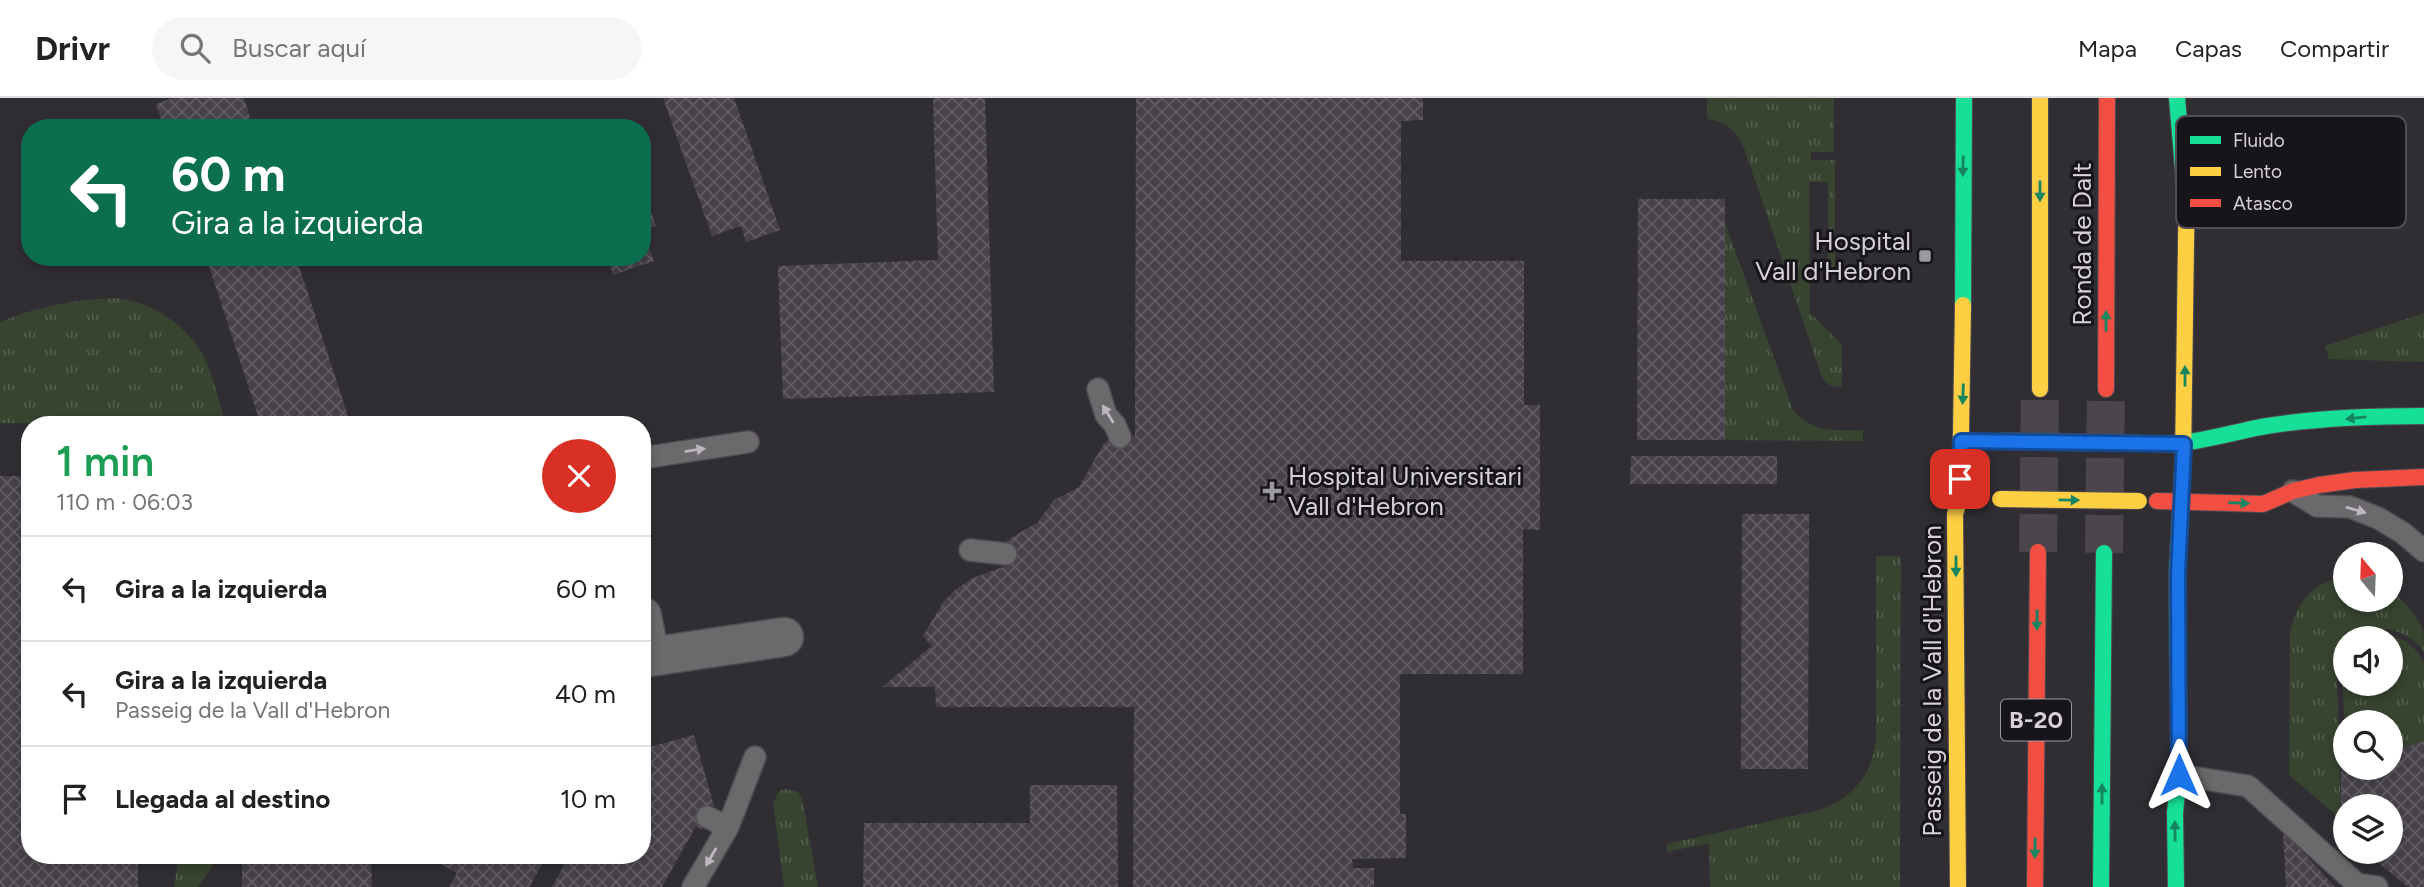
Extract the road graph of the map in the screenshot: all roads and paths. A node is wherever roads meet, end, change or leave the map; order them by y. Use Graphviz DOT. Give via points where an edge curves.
graph roads {
  1 [pos="1964,98"];
  2 [pos="2040,98"];
  3 [pos="2107,98"];
  4 [pos="2177,98"];
  5 [pos="2188,98"];
  6 [pos="2179,116"];
  7 [pos="2188,116"];
  8 [pos="2186,228"];
  9 [pos="2040,388"];
  10 [pos="1098,389"];
  11 [pos="2106,389"];
  12 [pos="2424,416"];
  13 [pos="1120,437"];
  14 [pos="1981,441"];
  15 [pos="748,442"];
  16 [pos="2184,444"];
  17 [pos="651,457"];
  18 [pos="2424,477"];
  19 [pos="2292,491"];
  20 [pos="1980,498"];
  21 [pos="2182,502"];
  22 [pos="970,551"];
  23 [pos="2424,551"];
  24 [pos="2038,552"];
  25 [pos="2104,553"];
  26 [pos="1006,554"];
  27 [pos="784,637"];
  28 [pos="651,657"];
  29 [pos="755,757"];
  30 [pos="2179,775"];
  31 [pos="707,817"];
  32 [pos="728,827"];
  33 [pos="694,887"];
  34 [pos="1958,887"];
  35 [pos="2035,887"];
  36 [pos="2102,887"];
  37 [pos="2176,887"];
  38 [pos="2377,887"];
  1 -- 14 [label="main road, Passeig de la Vall d'Hebron, one-way" via="1963,377"];
  2 -- 9 [label="main road, Ronda de Dalt, one-way"];
  11 -- 3 [label="main road, Ronda de Dalt, one-way"];
  4 -- 6 [label="main road"];
  5 -- 7 [label="main road"];
  16 -- 8 [label="main road, one-way"];
  13 -- 10 [label="lane, one-way" via="1106,415"];
  12 -- 16 [label="main road, one-way" via="2263,427"];
  14 -- 16 [label="main road, bridge"];
  14 -- 20 [label="main road, Passeig de la Vall d'Hebron"];
  17 -- 15 [label="lane, one-way"];
  16 -- 21 [label="main road"];
  18 -- 19 [label="main road" via="2355,480"];
  21 -- 19 [label="main road, one-way" via="2263,504"];
  19 -- 23 [label="lane, one-way" via="2316,506 2350,507 2378,518"];
  20 -- 21 [label="main road, one-way, bridge"];
  20 -- 34 [label="main road, Passeig de la Vall d'Hebron, one-way" via="1955,514"];
  21 -- 30 [label="main road"];
  22 -- 26 [label="lane"];
  24 -- 35 [label="main road, B-20, one-way"];
  36 -- 25 [label="main road, B-20, one-way"];
  27 -- 28 [label="street"];
  29 -- 32 [label="lane"];
  37 -- 30 [label="main road, one-way"];
  30 -- 38 [label="lane" via="2248,786 2357,884"];
  31 -- 32 [label="lane"];
  32 -- 33 [label="lane, one-way"];
}
